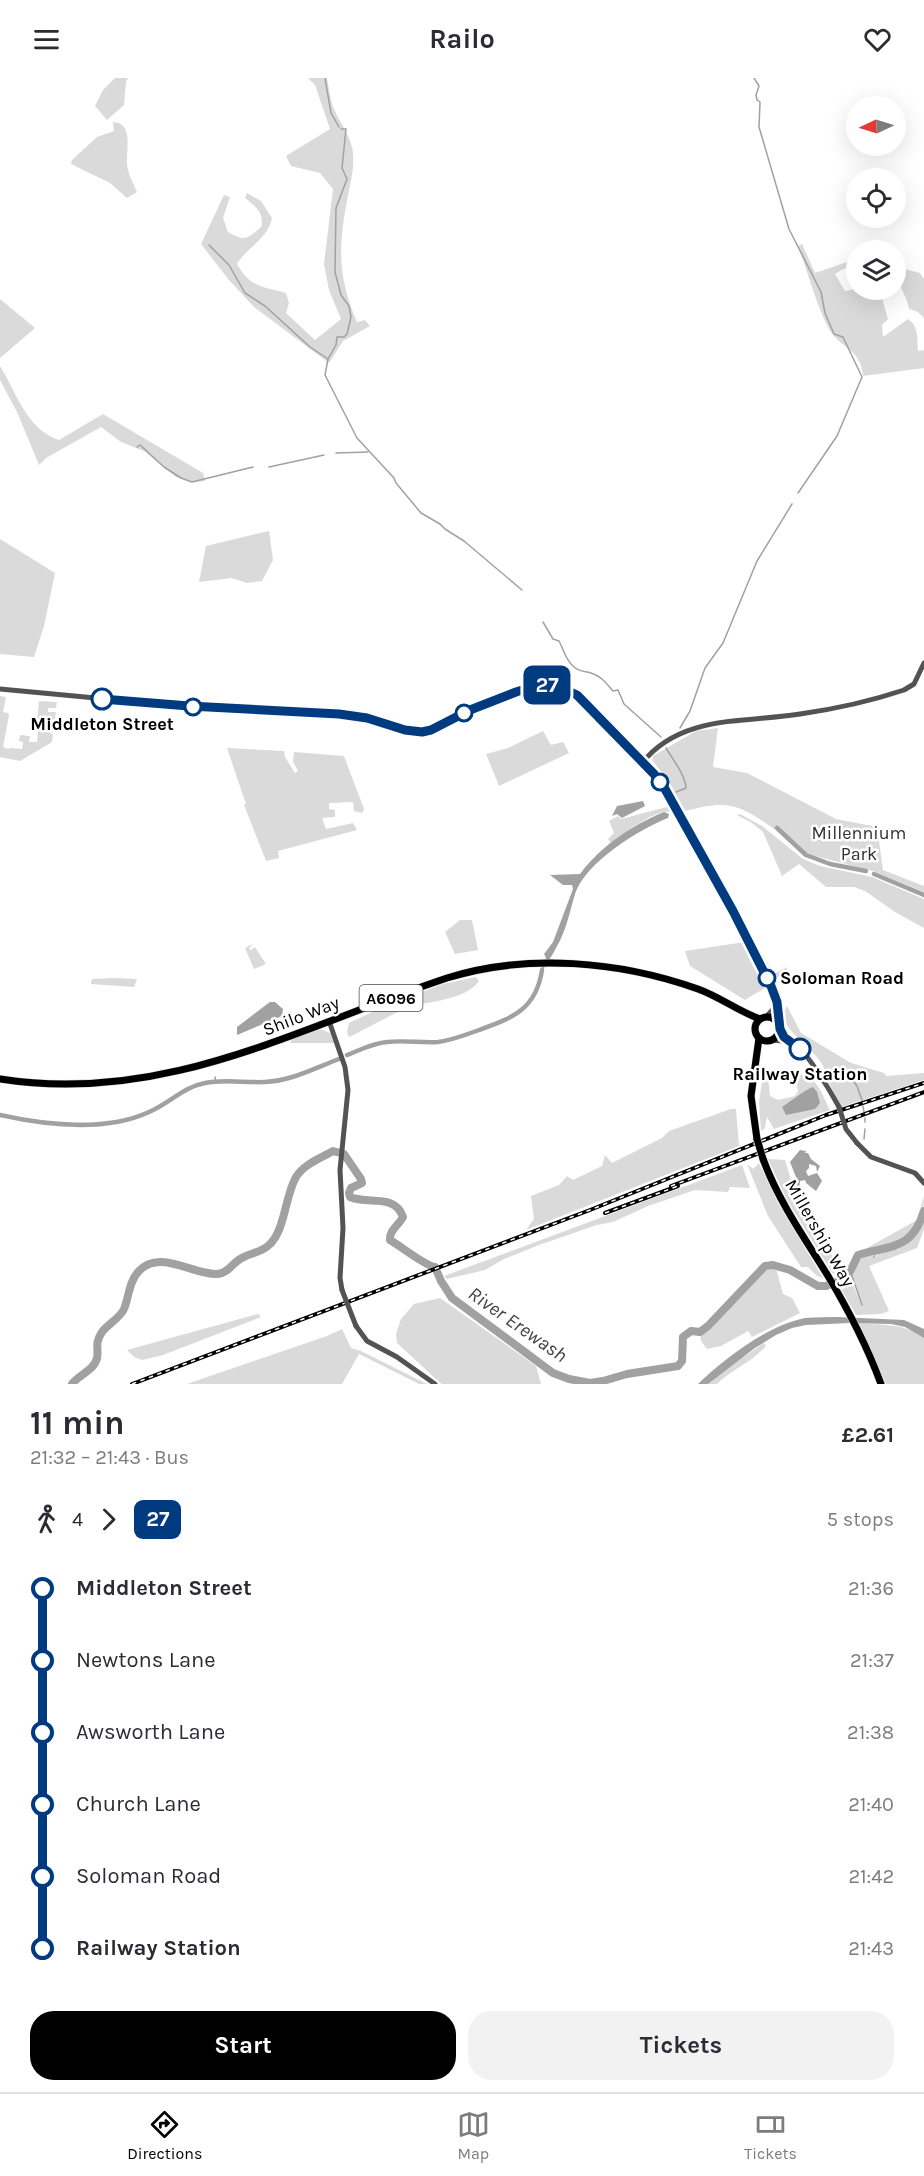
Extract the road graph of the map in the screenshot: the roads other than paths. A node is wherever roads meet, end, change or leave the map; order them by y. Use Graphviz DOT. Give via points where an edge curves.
graph roads {
  1 [pos="924,663"];
  2 [pos="0,689"];
  3 [pos="642,763"];
  4 [pos="777,1005"];
  5 [pos="741,1011"];
  6 [pos="763,1018"];
  7 [pos="328,1021"];
  8 [pos="778,1026"];
  9 [pos="755,1030"];
  10 [pos="759,1038"];
  11 [pos="770,1040"];
  12 [pos="799,1048"];
  13 [pos="758,1056"];
  14 [pos="0,1077"];
  15 [pos="924,1183"];
  16 [pos="435,1384"];
  17 [pos="881,1384"];
  1 -- 3 [label="street" via="916,681 907,689 812,712 704,726 658,745"];
  2 -- 3 [label="street" via="170,705 345,715 422,732 516,692 550,685 577,695"];
  3 -- 4 [label="street" via="665,789 687,827 752,948"];
  4 -- 6 [label="street"];
  4 -- 8 [label="street"];
  5 -- 6 [label="main road, Shilo Way / A6096"];
  5 -- 7 [label="main road, Shilo Way / A6096" via="724,1000 659,977 605,967 534,963 454,976"];
  5 -- 9 [label="main road, Shilo Way / A6096"];
  6 -- 8 [label="main road" via="774,1019"];
  6 -- 9 [label="main road"];
  7 -- 14 [label="main road, Shilo Way / A6096" via="233,1057 178,1072 110,1082 42,1082"];
  7 -- 16 [label="street, bridge" via="346,1075 348,1102 341,1160 342,1290 356,1326 367,1341"];
  8 -- 11 [label="main road" via="778,1035"];
  8 -- 12 [label="street" via="784,1037"];
  9 -- 10 [label="main road"];
  10 -- 11 [label="main road"];
  10 -- 13 [label="main road, Millership Way"];
  11 -- 12 [label="street"];
  11 -- 13 [label="main road, Millership Way"];
  12 -- 15 [label="street, bridge" via="857,1143 871,1157 915,1173"];
  13 -- 17 [label="main road, Millership Way, bridge" via="751,1096 763,1159 789,1216 848,1310"];
}
